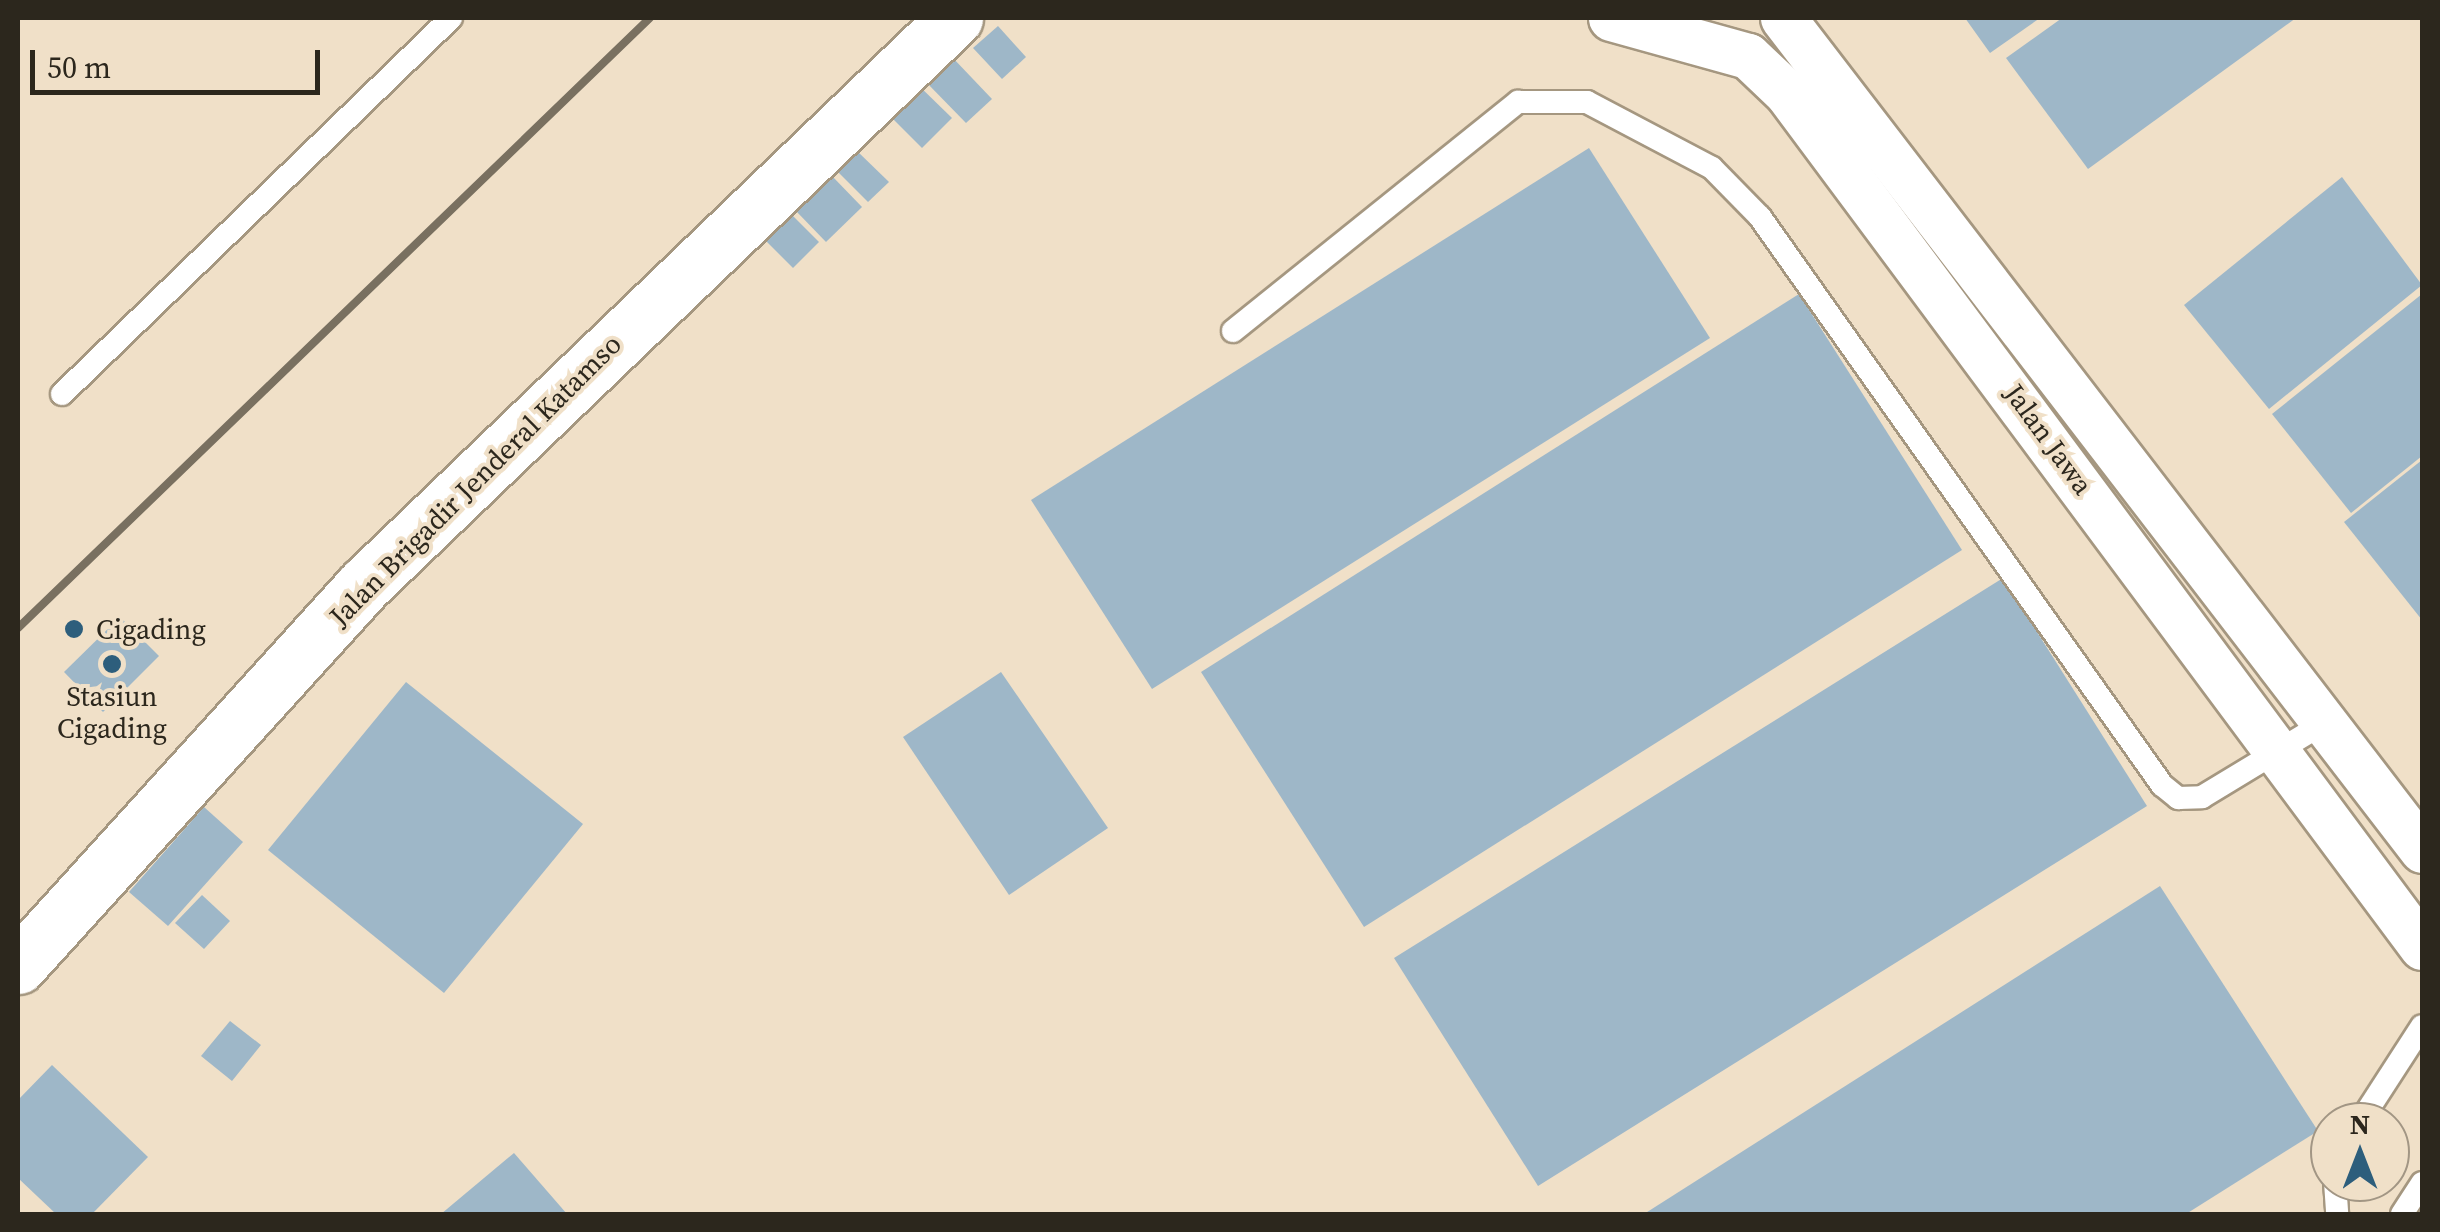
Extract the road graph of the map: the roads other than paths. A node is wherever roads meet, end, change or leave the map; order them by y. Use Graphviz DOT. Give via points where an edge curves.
graph roads {
  1 [pos="450,18"];
  2 [pos="955,18"];
  3 [pos="1612,18"];
  4 [pos="1784,18"];
  5 [pos="1233,331"];
  6 [pos="62,394"];
  7 [pos="2326,722"];
  8 [pos="2278,751"];
  9 [pos="2422,850"];
  10 [pos="2422,946"];
  11 [pos="18,966"];
  12 [pos="2422,1026"];
  13 [pos="2373,1102"];
  14 [pos="2422,1183"];
  15 [pos="2402,1214"];
  1 -- 6 [label="lane"];
  2 -- 11 [label="highway, Jalan Brigadir Jenderal Katamso" via="364,585"];
  3 -- 8 [label="street, Jalan Jawa" via="1748,56 1787,94"];
  4 -- 7 [label="street, Jalan Jawa"];
  5 -- 8 [label="lane" via="1518,102 1548,96 1626,116 1712,168 1760,217 2162,785 2178,798 2202,797"];
  7 -- 8 [label="lane"];
  7 -- 9 [label="street, Jalan Jawa"];
  8 -- 10 [label="street, Jalan Jawa"];
  12 -- 13 [label="lane"];
  14 -- 15 [label="lane"];
}
